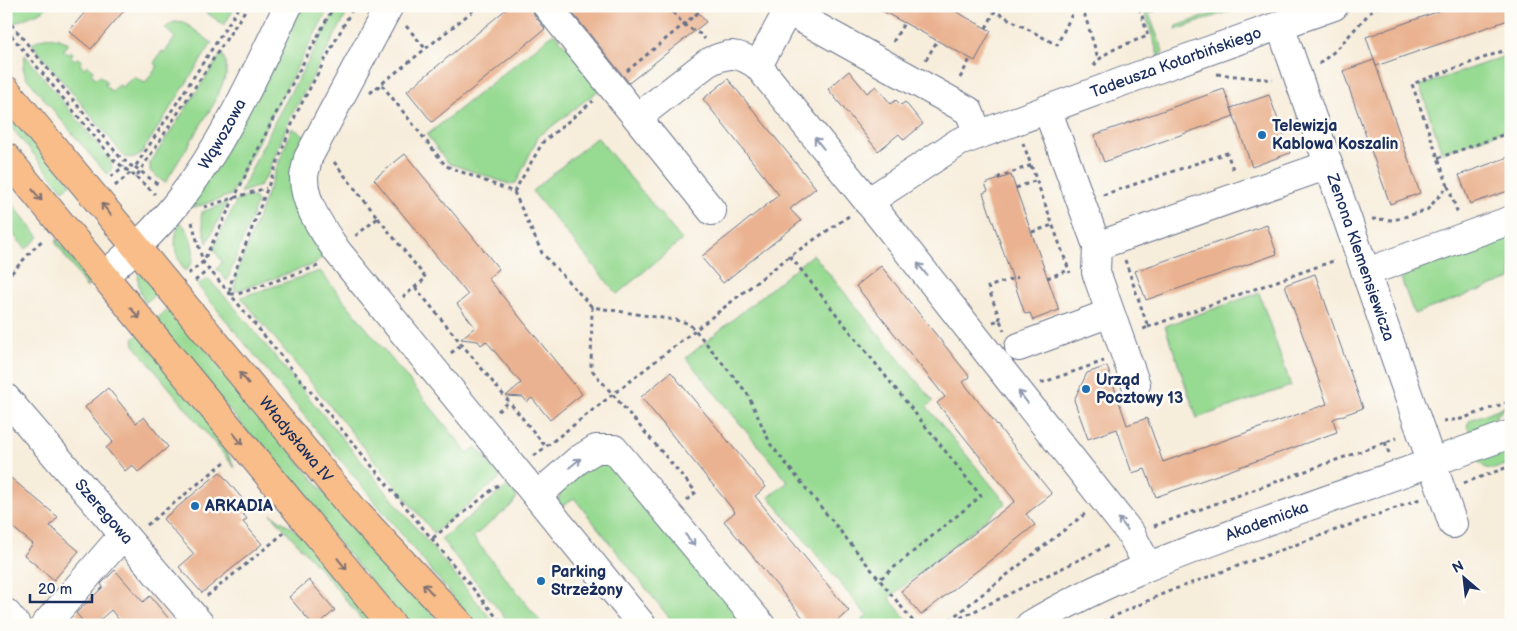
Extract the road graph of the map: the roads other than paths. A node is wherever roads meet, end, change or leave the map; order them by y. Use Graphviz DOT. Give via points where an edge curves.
graph roads {
  1 [pos="547,6"];
  2 [pos="1334,6"];
  3 [pos="284,8"];
  4 [pos="789,9"];
  5 [pos="395,13"];
  6 [pos="1280,25"];
  7 [pos="758,66"];
  8 [pos="6,90"];
  9 [pos="1047,110"];
  10 [pos="638,117"];
  11 [pos="978,134"];
  12 [pos="6,157"];
  13 [pos="1328,165"];
  14 [pos="868,202"];
  15 [pos="712,210"];
  16 [pos="1511,220"];
  17 [pos="1097,246"];
  18 [pos="137,247"];
  19 [pos="1367,272"];
  20 [pos="104,276"];
  21 [pos="1110,314"];
  22 [pos="1019,347"];
  23 [pos="1136,385"];
  24 [pos="6,398"];
  25 [pos="1511,434"];
  26 [pos="1433,461"];
  27 [pos="538,495"];
  28 [pos="1453,524"];
  29 [pos="133,531"];
  30 [pos="1148,566"];
  31 [pos="6,613"];
  32 [pos="201,613"];
  33 [pos="16,625"];
  34 [pos="45,625"];
  35 [pos="392,625"];
  36 [pos="461,625"];
  37 [pos="642,625"];
  38 [pos="761,625"];
  39 [pos="1030,625"];
  1 -- 10 [label="street" via="617,81"];
  2 -- 6 [label="street, Tadeusza Kotarbińskiego"];
  3 -- 18 [label="street, Wąwozowa" via="262,62 197,175 172,209"];
  4 -- 7 [label="street"];
  4 -- 11 [label="street" via="969,111"];
  5 -- 27 [label="street" via="316,140 304,179 309,203 319,225"];
  6 -- 9 [label="street, Tadeusza Kotarbińskiego"];
  6 -- 13 [label="street, Zenona Klemensiewicza"];
  7 -- 10 [label="street" via="737,55 720,56 707,62"];
  14 -- 7 [label="street, one-way"];
  18 -- 8 [label="main road, Władysława IV, one-way"];
  9 -- 11 [label="street, Tadeusza Kotarbińskiego"];
  9 -- 17 [label="street"];
  10 -- 15 [label="street"];
  11 -- 14 [label="street, Tadeusza Kotarbińskiego" via="959,142"];
  12 -- 20 [label="main road, one-way"];
  13 -- 17 [label="street"];
  13 -- 19 [label="street, Zenona Klemensiewicza"];
  30 -- 14 [label="street, one-way" via="1131,534"];
  16 -- 19 [label="street"];
  17 -- 21 [label="street" via="1096,272"];
  18 -- 20 [label="street"];
  36 -- 18 [label="main road, Władysława IV, one-way" via="354,510"];
  19 -- 26 [label="street, Zenona Klemensiewicza" via="1435,421"];
  20 -- 35 [label="main road, one-way"];
  21 -- 22 [label="street"];
  21 -- 23 [label="street"];
  24 -- 29 [label="street, Szeregowa"];
  25 -- 26 [label="street, Akademicka"];
  26 -- 28 [label="street, Zenona Klemensiewicza"];
  26 -- 30 [label="street, Akademicka"];
  27 -- 37 [label="street"];
  27 -- 38 [label="street, one-way" via="578,460 596,449 614,450"];
  29 -- 32 [label="street, Szeregowa"];
  29 -- 34 [label="street"];
  30 -- 39 [label="street, Akademicka"];
  31 -- 33 [label="street"];
}
